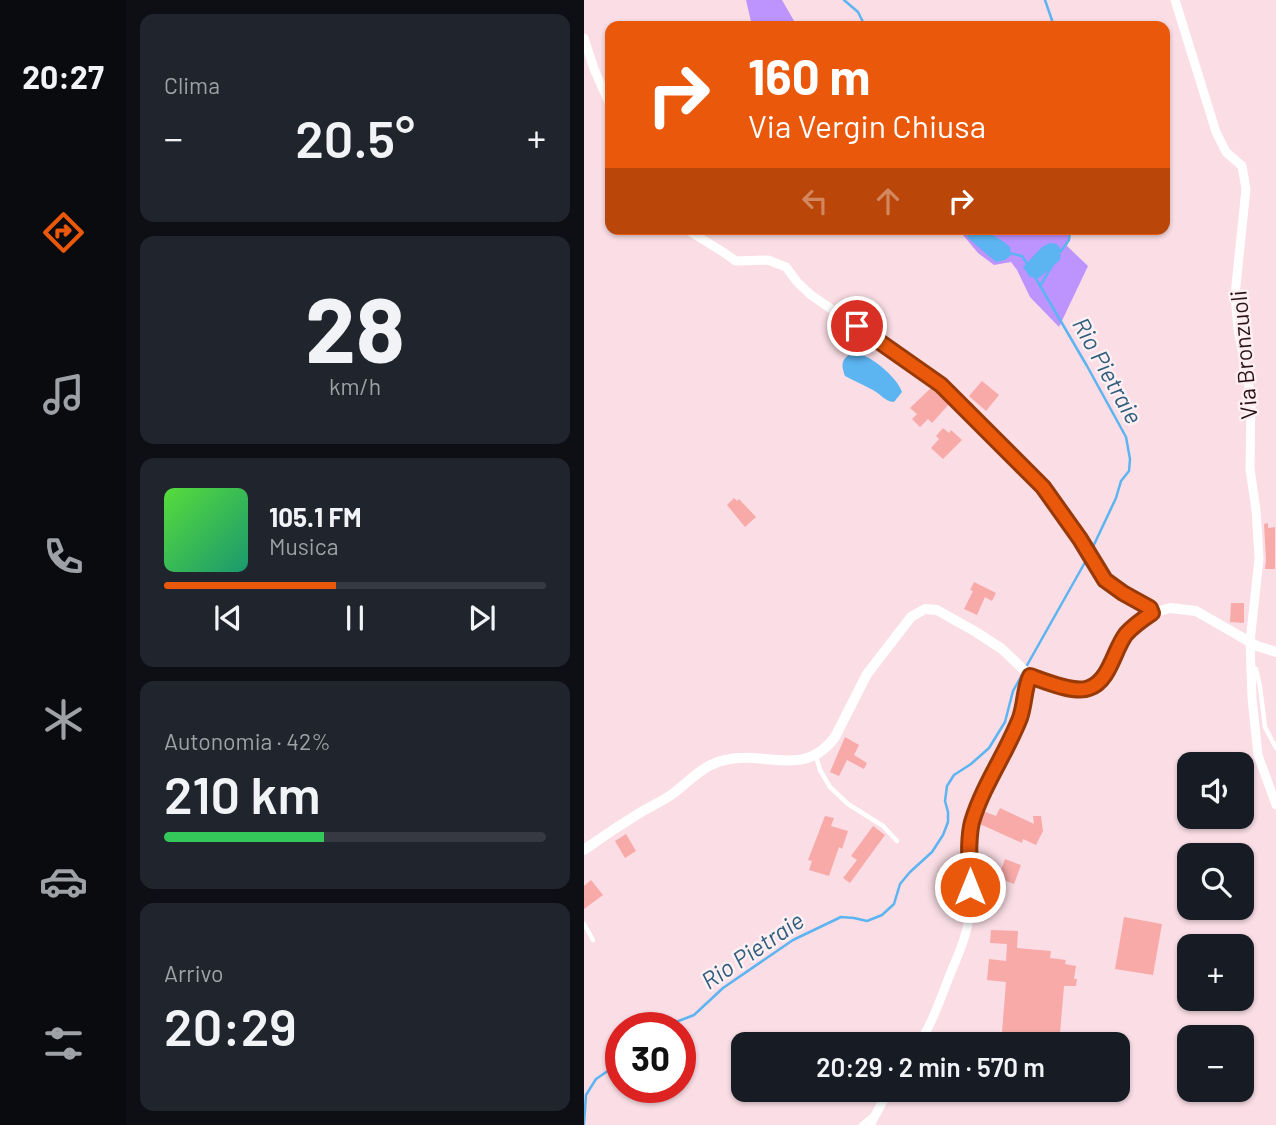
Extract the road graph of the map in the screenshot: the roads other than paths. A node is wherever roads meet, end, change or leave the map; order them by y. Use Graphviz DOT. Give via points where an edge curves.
graph roads {
  1 [pos="1175,0"];
  2 [pos="584,38"];
  3 [pos="605,94"];
  4 [pos="696,235"];
  5 [pos="1152,613"];
  6 [pos="1250,642"];
  7 [pos="1275,652"];
  8 [pos="1251,668"];
  9 [pos="1030,676"];
  10 [pos="1275,748"];
  11 [pos="816,755"];
  12 [pos="1275,806"];
  13 [pos="897,841"];
  14 [pos="584,849"];
  15 [pos="584,924"];
  16 [pos="593,940"];
  17 [pos="927,1032"];
  18 [pos="883,1102"];
  19 [pos="879,1110"];
  20 [pos="861,1125"];
  21 [pos="870,1125"];
  1 -- 6 [label="street, Via Bronzuoli" via="1216,132 1226,152 1242,166 1246,189 1235,295 1251,397 1250,469 1259,559"];
  2 -- 3 [label="street"];
  4 -- 5 [label="street" via="736,261 768,260 786,267 811,295 941,385 1043,487 1105,580"];
  5 -- 6 [label="street" via="1170,608 1196,611"];
  5 -- 9 [label="street" via="1125,636 1104,677 1089,689 1069,689"];
  6 -- 7 [label="street"];
  6 -- 8 [label="street, Via Bronzuoli"];
  8 -- 10 [label="lane" via="1256,669 1265,727"];
  8 -- 12 [label="street, Via Bronzuoli" via="1258,755"];
  9 -- 11 [label="street" via="976,632 937,610 925,609 911,617 867,674 835,737"];
  9 -- 17 [label="street" via="1021,715 972,824 966,934"];
  11 -- 13 [label="lane" via="830,788"];
  11 -- 14 [label="street" via="788,761 752,757 715,762"];
  15 -- 16 [label="lane"];
  18 -- 19 [label="street"];
  19 -- 20 [label="lane"];
  19 -- 21 [label="street"];
}
